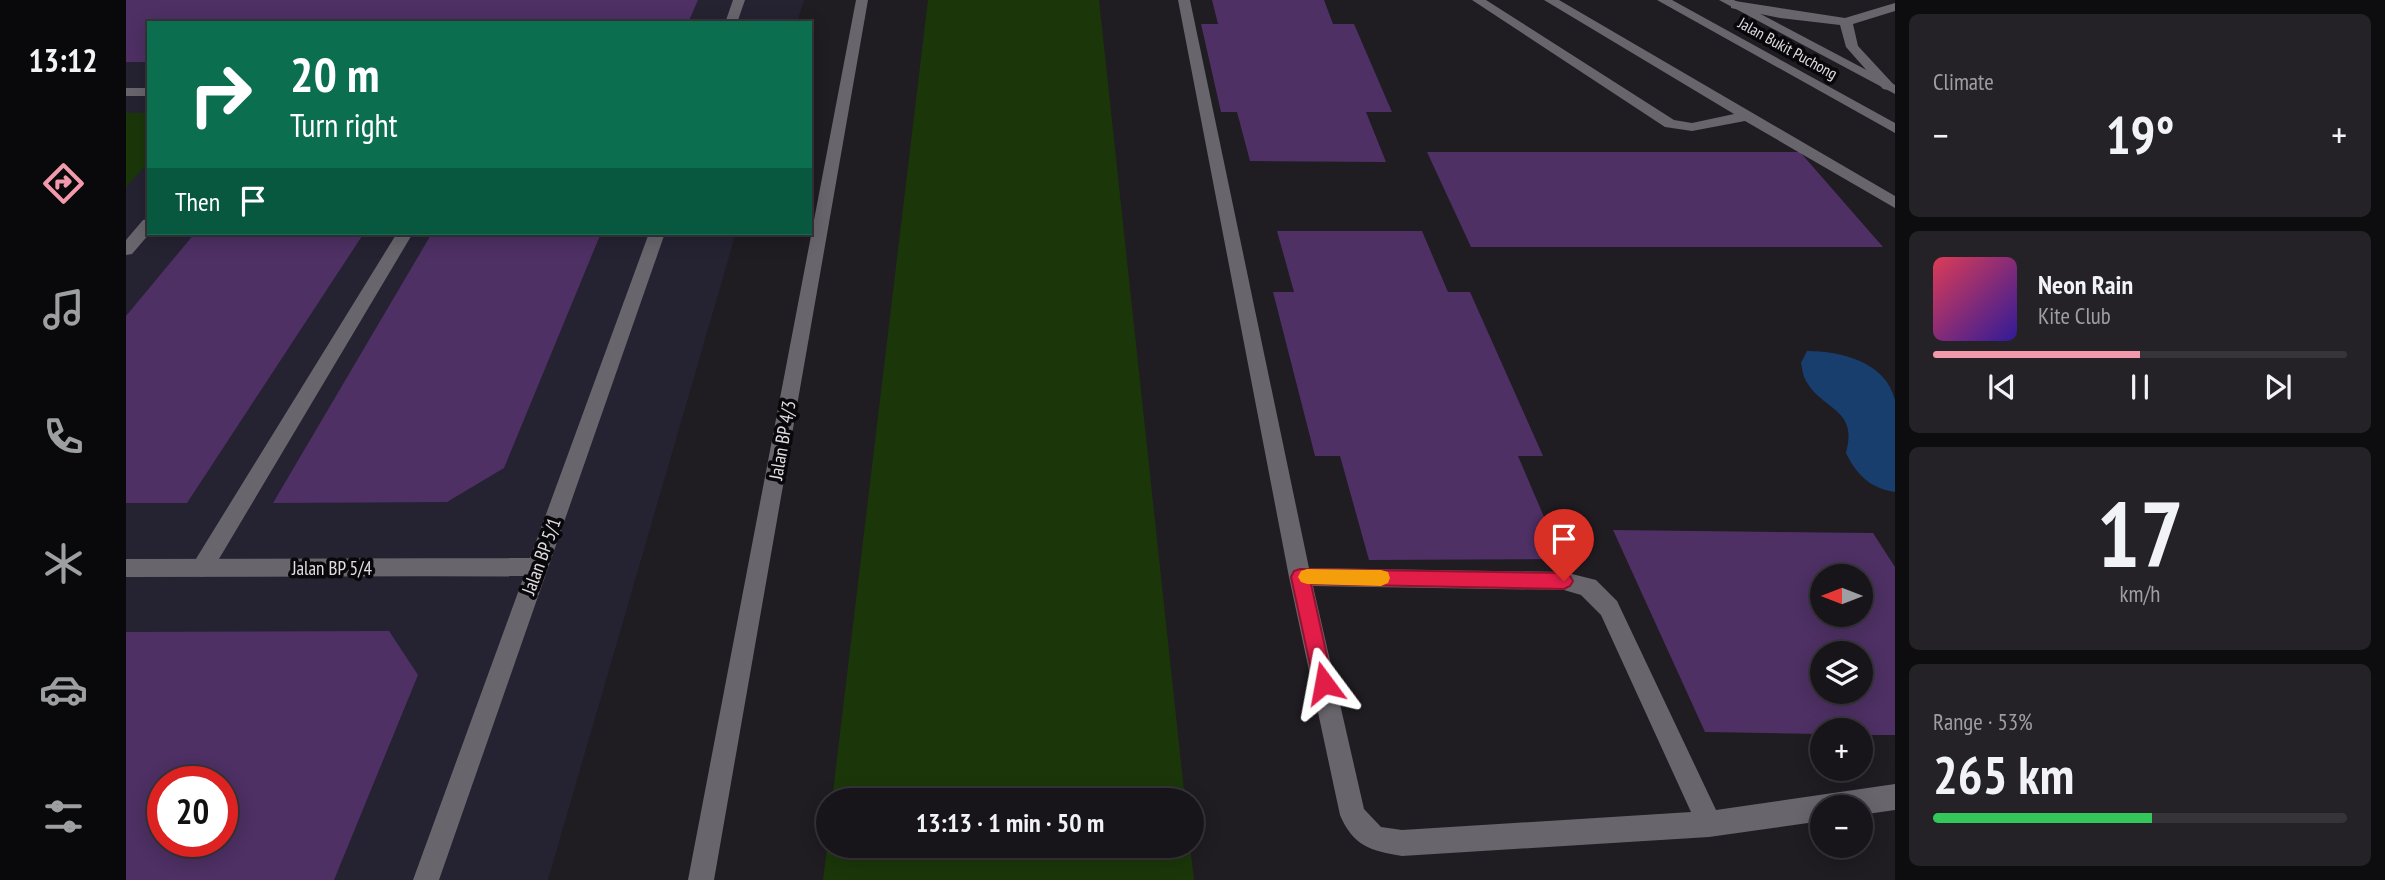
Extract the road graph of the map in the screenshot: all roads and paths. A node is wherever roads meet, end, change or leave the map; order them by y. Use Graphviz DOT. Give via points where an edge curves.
graph roads {
  1 [pos="739,0"];
  2 [pos="862,0"];
  3 [pos="1184,0"];
  4 [pos="1478,0"];
  5 [pos="1550,0"];
  6 [pos="1663,0"];
  7 [pos="1730,2"];
  8 [pos="1893,10"];
  9 [pos="732,21"];
  10 [pos="1846,22"];
  11 [pos="1891,88"];
  12 [pos="126,92"];
  13 [pos="147,92"];
  14 [pos="1747,116"];
  15 [pos="1895,129"];
  16 [pos="1895,203"];
  17 [pos="147,227"];
  18 [pos="404,235"];
  19 [pos="655,235"];
  20 [pos="126,250"];
  21 [pos="538,567"];
  22 [pos="126,568"];
  23 [pos="202,568"];
  24 [pos="1300,577"];
  25 [pos="1895,797"];
  26 [pos="1873,800"];
  27 [pos="1810,809"];
  28 [pos="1709,824"];
  29 [pos="426,880"];
  30 [pos="701,880"];
  1 -- 9 [label="street"];
  2 -- 30 [label="street, Jalan BP 4/3"];
  3 -- 24 [label="street"];
  4 -- 14 [label="street" via="1670,124 1692,127"];
  5 -- 14 [label="street"];
  6 -- 15 [label="street, Jalan Bukit Puchong"];
  7 -- 10 [label="street"];
  7 -- 11 [label="street, Jalan Bukit Puchong"];
  8 -- 10 [label="street"];
  10 -- 11 [label="street" via="1852,47"];
  12 -- 13 [label="street"];
  14 -- 16 [label="street"];
  17 -- 20 [label="street"];
  18 -- 23 [label="street"];
  19 -- 21 [label="street, Jalan BP 5/1"];
  21 -- 23 [label="street, Jalan BP 5/4"];
  21 -- 29 [label="street, Jalan BP 5/1"];
  22 -- 23 [label="street, Jalan BP 5/4"];
  24 -- 28 [label="street" via="1564,581 1588,587 1609,608"];
  24 -- 28 [label="street" via="1353,815 1374,839 1402,843"];
  25 -- 26 [label="street"];
  27 -- 28 [label="street"];
}
